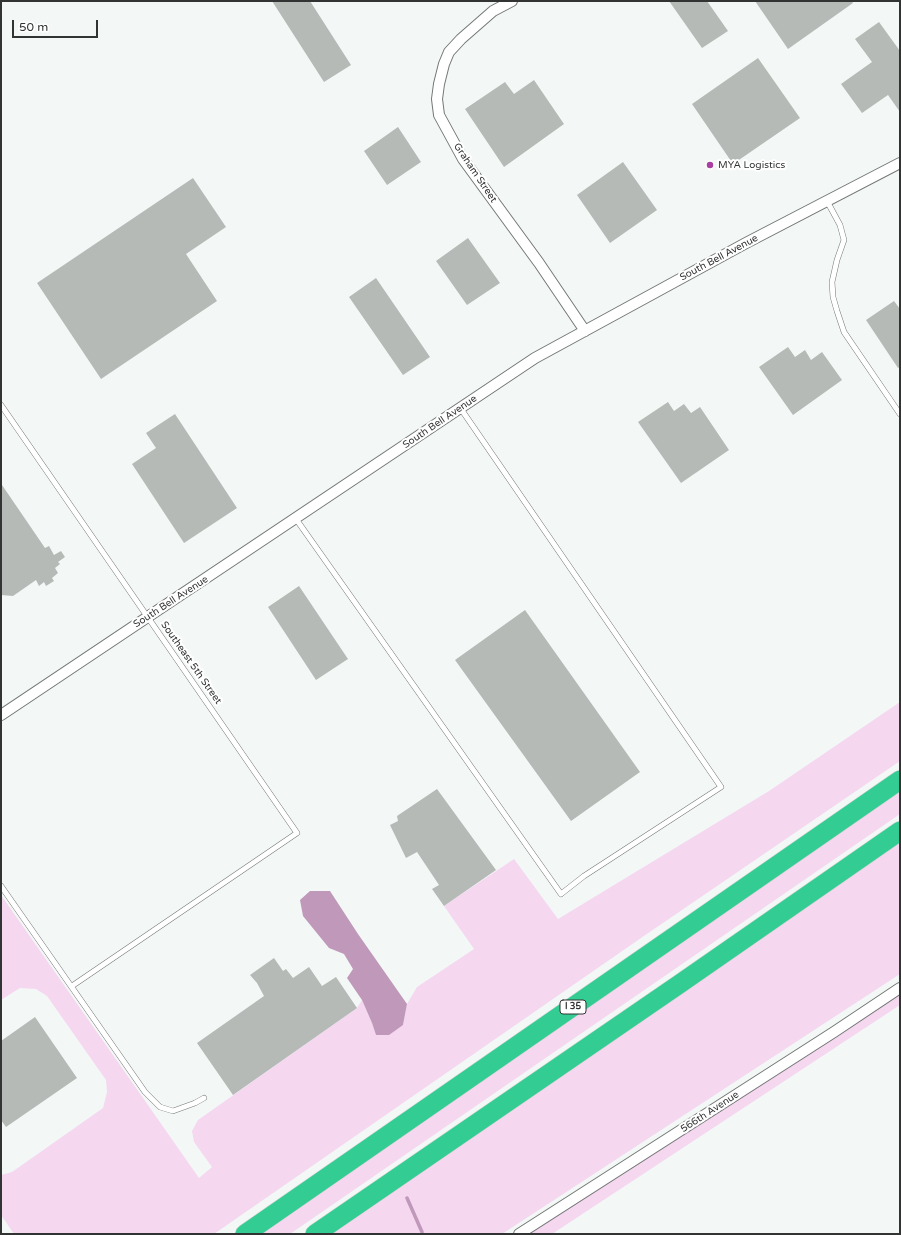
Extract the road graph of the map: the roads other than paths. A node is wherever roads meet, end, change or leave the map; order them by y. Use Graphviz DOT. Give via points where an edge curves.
graph roads {
  1 [pos="512,1"];
  2 [pos="900,163"];
  3 [pos="827,201"];
  4 [pos="584,332"];
  5 [pos="1,405"];
  6 [pos="461,408"];
  7 [pos="900,414"];
  8 [pos="296,519"];
  9 [pos="147,617"];
  10 [pos="1,715"];
  11 [pos="900,780"];
  12 [pos="900,831"];
  13 [pos="1,886"];
  14 [pos="72,986"];
  15 [pos="900,988"];
  16 [pos="204,1098"];
  17 [pos="246,1234"];
  18 [pos="315,1234"];
  19 [pos="519,1234"];
  1 -- 4 [label="street, Graham Street" via="493,11 449,52 439,84 439,115 463,159 539,263"];
  2 -- 3 [label="street, South Bell Avenue"];
  3 -- 4 [label="street, South Bell Avenue"];
  3 -- 7 [label="lane" via="840,225 844,240 832,282 833,297 844,332"];
  4 -- 6 [label="street, South Bell Avenue" via="535,358"];
  5 -- 9 [label="lane, Southeast 5th Street"];
  6 -- 8 [label="street, South Bell Avenue"];
  6 -- 8 [label="lane" via="721,787 584,876 561,894"];
  8 -- 9 [label="street, South Bell Avenue"];
  9 -- 10 [label="street, South Bell Avenue"];
  9 -- 14 [label="lane, Southeast 5th Street" via="297,833"];
  11 -- 17 [label="highway, I 35"];
  12 -- 18 [label="highway"];
  13 -- 14 [label="lane"];
  14 -- 16 [label="lane" via="145,1092 160,1107 173,1111"];
  15 -- 19 [label="street, 566th Avenue"];
}
